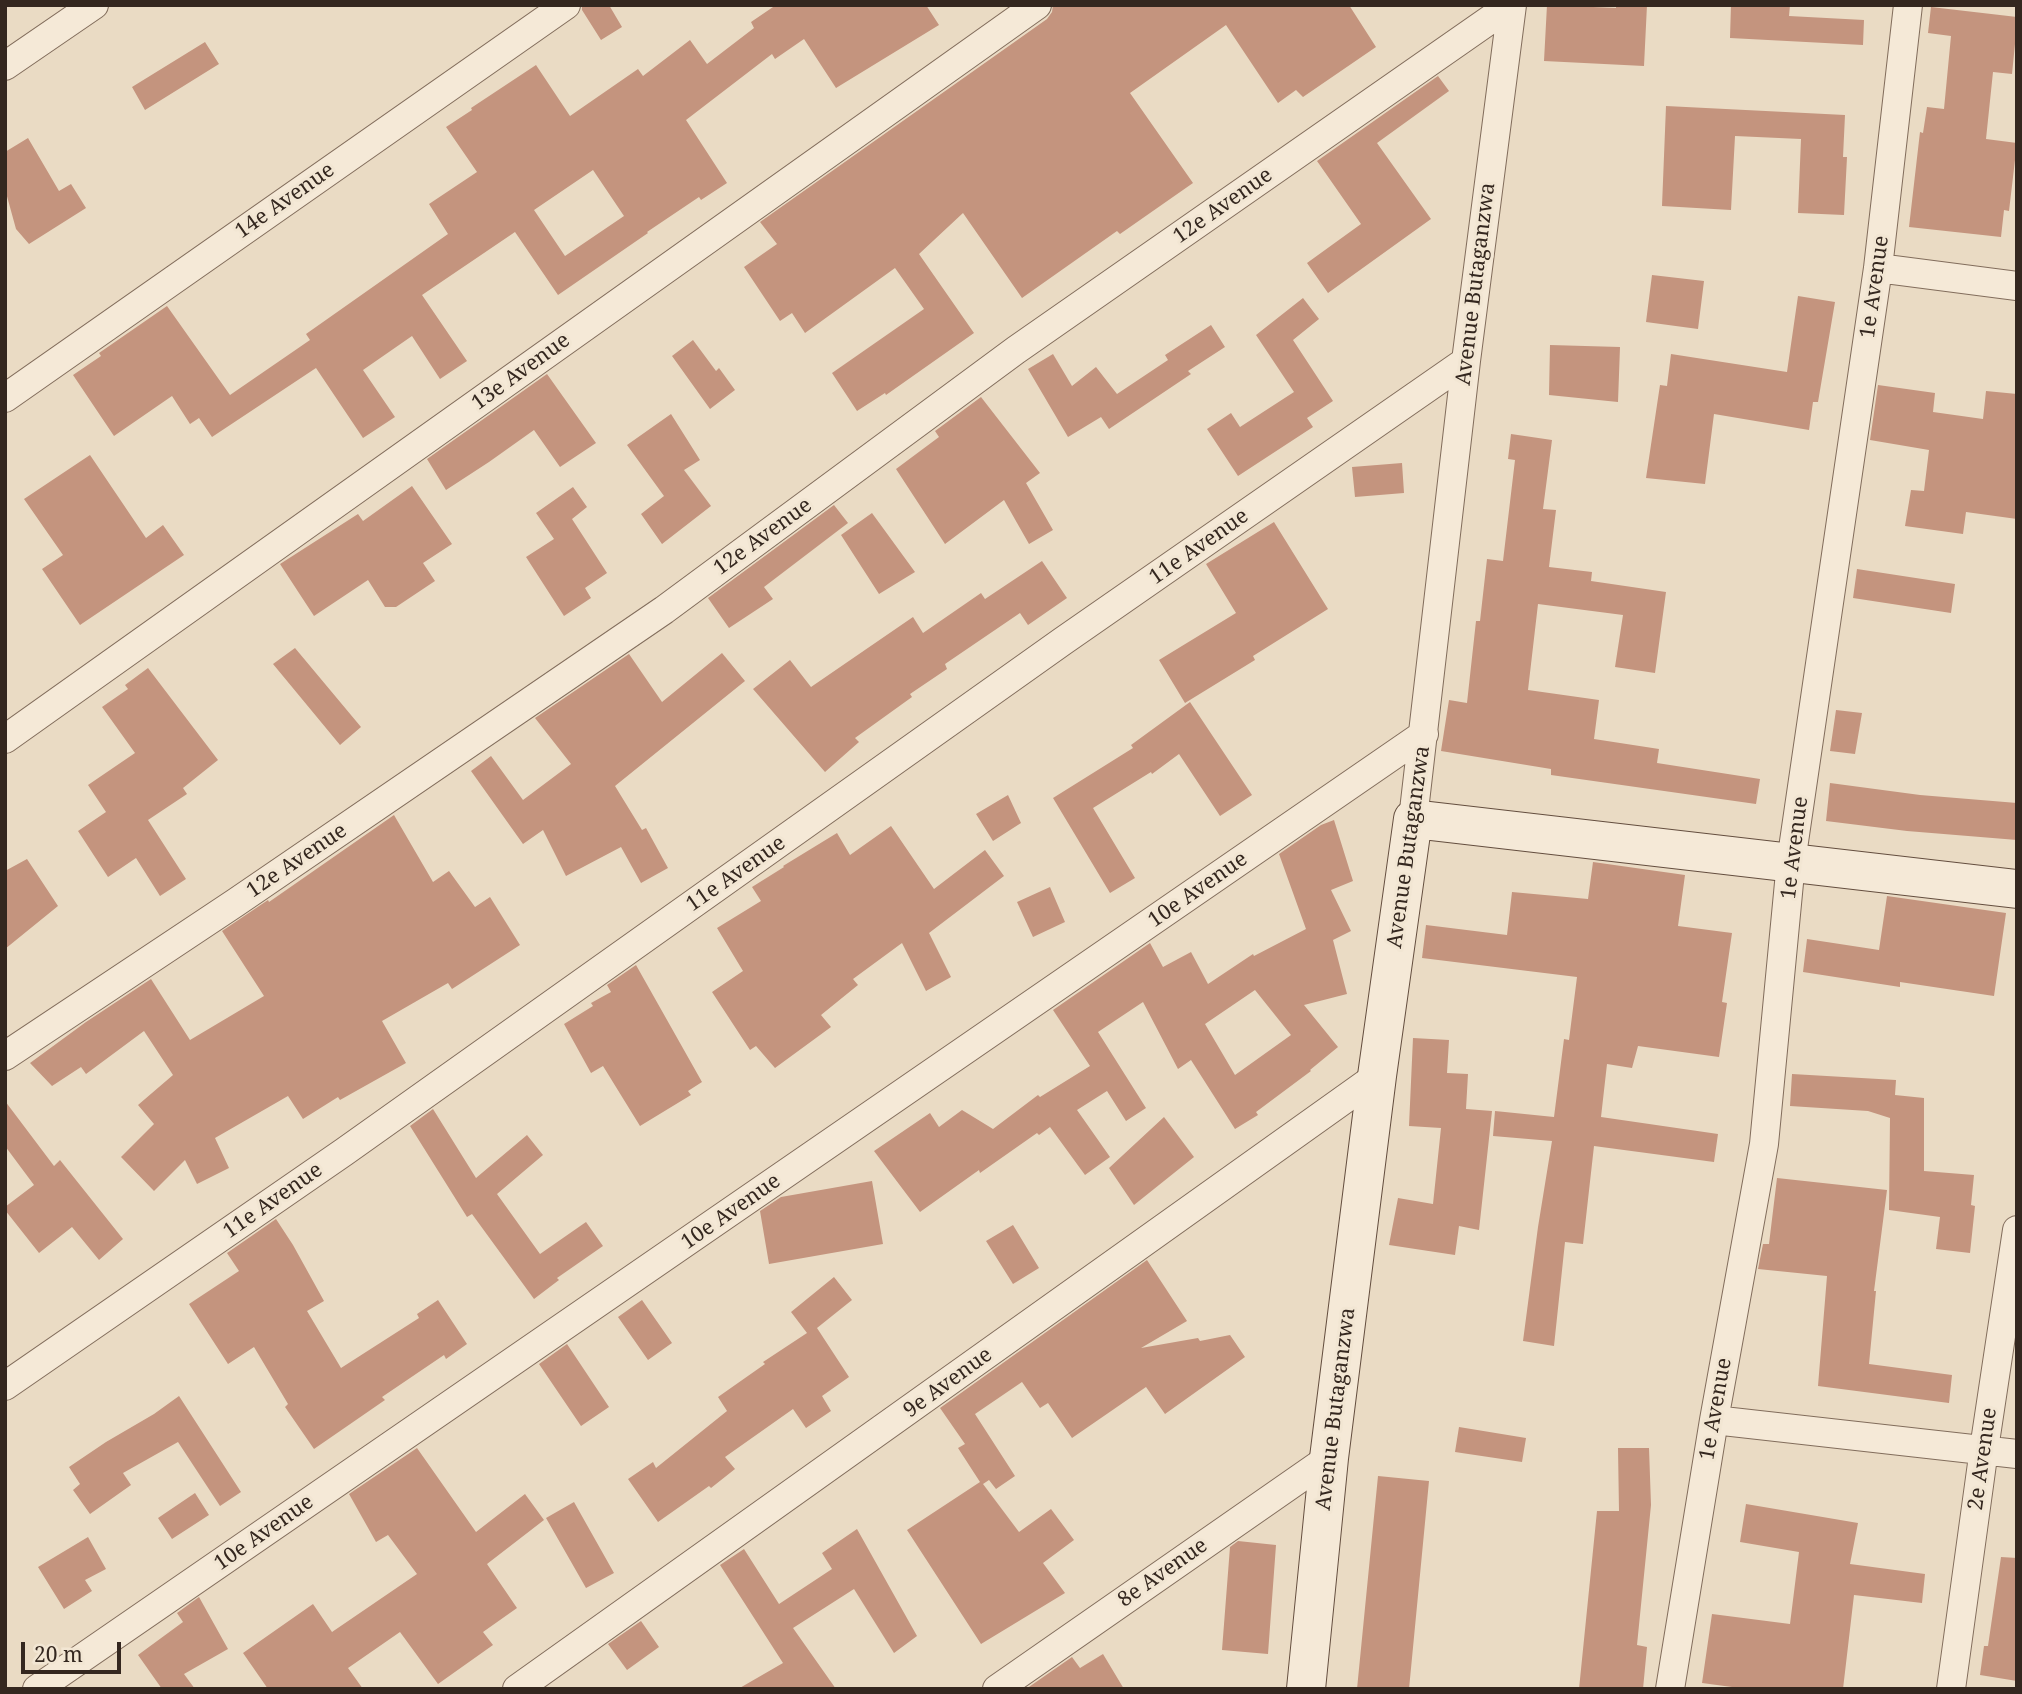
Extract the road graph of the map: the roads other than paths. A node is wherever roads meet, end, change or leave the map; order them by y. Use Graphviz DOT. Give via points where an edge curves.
graph roads {
  1 [pos="94,5"];
  2 [pos="566,5"];
  3 [pos="1037,5"];
  4 [pos="1512,5"];
  5 [pos="1908,5"];
  6 [pos="5,66"];
  7 [pos="1878,268"];
  8 [pos="2017,286"];
  9 [pos="1466,361"];
  10 [pos="5,398"];
  11 [pos="1424,734"];
  12 [pos="5,738"];
  13 [pos="1413,819"];
  14 [pos="1791,862"];
  15 [pos="2017,889"];
  16 [pos="5,1056"];
  17 [pos="1377,1076"];
  18 [pos="2017,1230"];
  19 [pos="5,1386"];
  20 [pos="1714,1420"];
  21 [pos="1984,1449"];
  22 [pos="2017,1454"];
  23 [pos="1329,1458"];
  24 [pos="37,1689"];
  25 [pos="517,1689"];
  26 [pos="997,1689"];
  27 [pos="1306,1689"];
  28 [pos="1670,1689"];
  29 [pos="1951,1689"];
  1 -- 6 [label="street"];
  2 -- 10 [label="street, 14e Avenue"];
  3 -- 12 [label="street, 13e Avenue"];
  4 -- 9 [label="street, Avenue Butaganzwa"];
  4 -- 16 [label="street, 12e Avenue" via="1016,350 664,610"];
  5 -- 7 [label="street, 1e Avenue"];
  7 -- 8 [label="street"];
  7 -- 14 [label="street, 1e Avenue"];
  9 -- 11 [label="street, Avenue Butaganzwa"];
  9 -- 19 [label="street, 11e Avenue"];
  11 -- 13 [label="street, Avenue Butaganzwa"];
  11 -- 24 [label="street, 10e Avenue"];
  13 -- 14 [label="street"];
  13 -- 17 [label="street, Avenue Butaganzwa"];
  14 -- 15 [label="street"];
  14 -- 20 [label="street, 1e Avenue" via="1764,1144"];
  17 -- 23 [label="street, Avenue Butaganzwa"];
  17 -- 25 [label="street, 9e Avenue"];
  18 -- 21 [label="street, 2e Avenue"];
  20 -- 21 [label="street"];
  20 -- 28 [label="street, 1e Avenue"];
  21 -- 22 [label="street"];
  21 -- 29 [label="street, 2e Avenue"];
  23 -- 26 [label="street, 8e Avenue"];
  23 -- 27 [label="street, Avenue Butaganzwa"];
}
